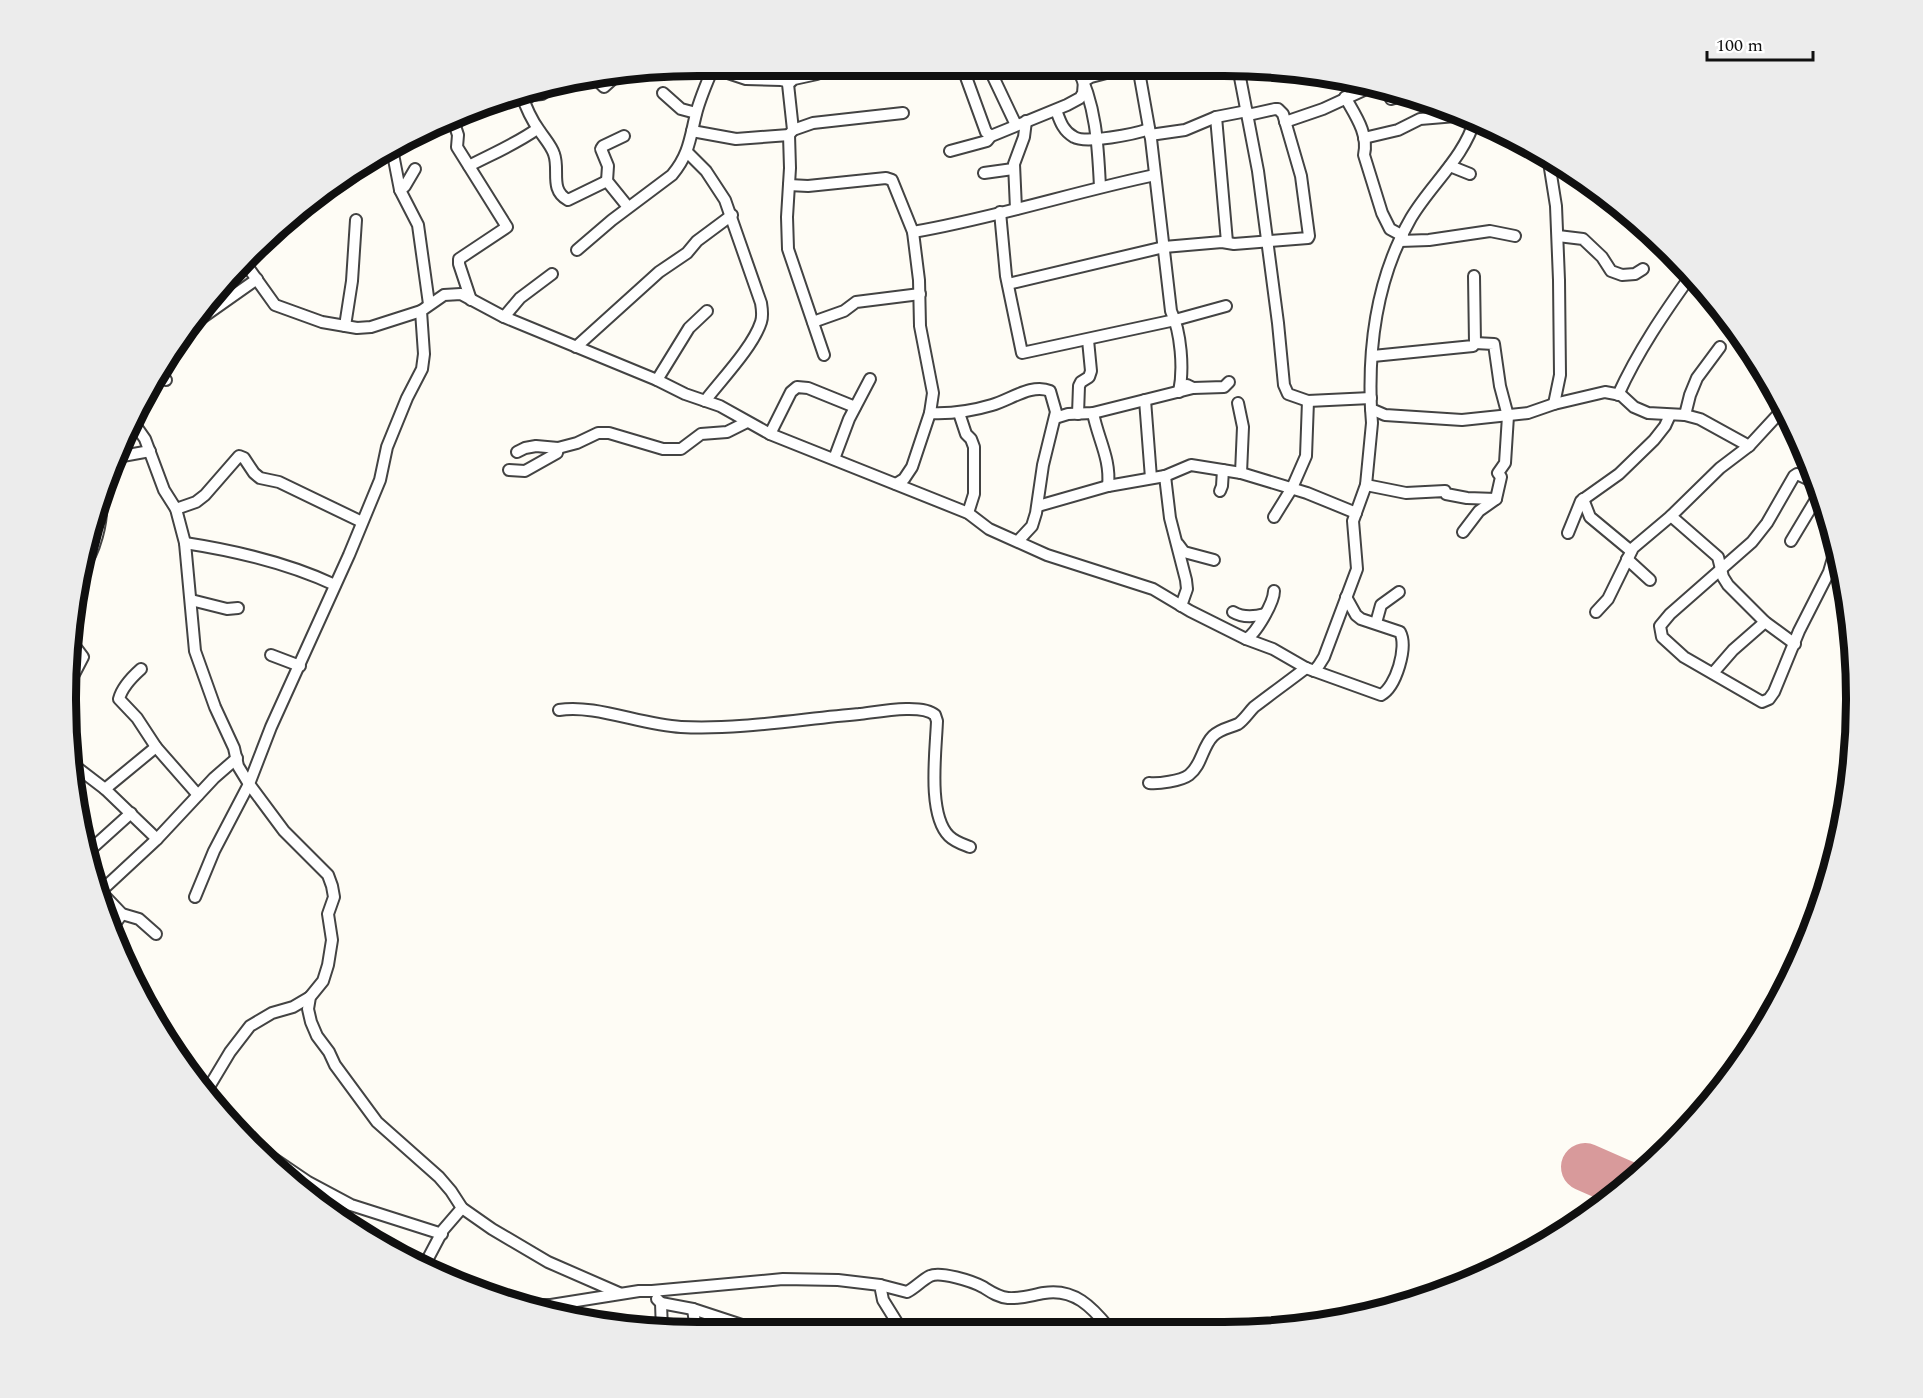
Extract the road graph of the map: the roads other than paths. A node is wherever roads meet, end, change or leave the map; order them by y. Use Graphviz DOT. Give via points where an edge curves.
graph roads {
  1 [pos="710,76"];
  2 [pos="738,76"];
  3 [pos="808,76"];
  4 [pos="969,76"];
  5 [pos="994,76"];
  6 [pos="1081,76"];
  7 [pos="1095,76"];
  8 [pos="1140,76"];
  9 [pos="1240,77"];
  10 [pos="1084,81"];
  11 [pos="788,84"];
  12 [pos="1359,92"];
  13 [pos="663,93"];
  14 [pos="1345,97"];
  15 [pos="524,102"];
  16 [pos="1056,110"];
  17 [pos="696,113"];
  18 [pos="903,113"];
  19 [pos="1247,113"];
  20 [pos="1216,117"];
  21 [pos="1443,117"];
  22 [pos="1286,122"];
  23 [pos="1021,123"];
  24 [pos="455,127"];
  25 [pos="537,129"];
  26 [pos="1472,129"];
  27 [pos="693,131"];
  28 [pos="1150,132"];
  29 [pos="791,133"];
  30 [pos="624,136"];
  31 [pos="990,136"];
  32 [pos="1097,137"];
  33 [pos="1364,138"];
  34 [pos="950,151"];
  35 [pos="687,152"];
  36 [pos="394,157"];
  37 [pos="469,166"];
  38 [pos="1450,166"];
  39 [pos="415,169"];
  40 [pos="1013,169"];
  41 [pos="1550,169"];
  42 [pos="984,173"];
  43 [pos="1470,174"];
  44 [pos="1155,175"];
  45 [pos="607,181"];
  46 [pos="789,184"];
  47 [pos="1100,187"];
  48 [pos="400,190"];
  49 [pos="628,207"];
  50 [pos="1016,209"];
  51 [pos="1000,212"];
  52 [pos="732,215"];
  53 [pos="356,220"];
  54 [pos="913,232"];
  55 [pos="1515,236"];
  56 [pos="1558,236"];
  57 [pos="1402,239"];
  58 [pos="1227,242"];
  59 [pos="1268,242"];
  60 [pos="1164,247"];
  61 [pos="577,250"];
  62 [pos="250,269"];
  63 [pos="1643,269"];
  64 [pos="552,274"];
  65 [pos="1474,276"];
  66 [pos="257,279"];
  67 [pos="1686,282"];
  68 [pos="1008,284"];
  69 [pos="920,294"];
  70 [pos="471,300"];
  71 [pos="1226,306"];
  72 [pos="425,308"];
  73 [pos="214,309"];
  74 [pos="707,311"];
  75 [pos="504,316"];
  76 [pos="1175,321"];
  77 [pos="813,322"];
  78 [pos="345,326"];
  79 [pos="1088,340"];
  80 [pos="1475,344"];
  81 [pos="576,347"];
  82 [pos="1720,347"];
  83 [pos="824,355"];
  84 [pos="1372,356"];
  85 [pos="870,379"];
  86 [pos="657,380"];
  87 [pos="1229,382"];
  88 [pos="1180,387"];
  89 [pos="1618,395"];
  90 [pos="1145,400"];
  91 [pos="705,401"];
  92 [pos="1308,401"];
  93 [pos="1238,403"];
  94 [pos="1371,403"];
  95 [pos="1554,404"];
  96 [pos="855,406"];
  97 [pos="930,413"];
  98 [pos="959,413"];
  99 [pos="1094,413"];
  100 [pos="1078,414"];
  101 [pos="1385,415"];
  102 [pos="1670,415"];
  103 [pos="1685,415"];
  104 [pos="1777,415"];
  105 [pos="1508,416"];
  106 [pos="1055,418"];
  107 [pos="747,422"];
  108 [pos="1372,423"];
  109 [pos="138,431"];
  110 [pos="770,434"];
  111 [pos="1749,446"];
  112 [pos="558,448"];
  113 [pos="150,451"];
  114 [pos="517,452"];
  115 [pos="127,455"];
  116 [pos="834,459"];
  117 [pos="509,470"];
  118 [pos="1223,470"];
  119 [pos="1241,472"];
  120 [pos="1165,476"];
  121 [pos="1151,478"];
  122 [pos="1805,478"];
  123 [pos="896,484"];
  124 [pos="1366,484"];
  125 [pos="1108,486"];
  126 [pos="1292,488"];
  127 [pos="1220,491"];
  128 [pos="1496,499"];
  129 [pos="1583,499"];
  130 [pos="1814,503"];
  131 [pos="1038,506"];
  132 [pos="176,509"];
  133 [pos="968,513"];
  134 [pos="1356,513"];
  135 [pos="1671,516"];
  136 [pos="1274,517"];
  137 [pos="362,522"];
  138 [pos="1463,532"];
  139 [pos="1568,533"];
  140 [pos="1018,541"];
  141 [pos="1176,541"];
  142 [pos="1791,541"];
  143 [pos="185,543"];
  144 [pos="1629,555"];
  145 [pos="1214,560"];
  146 [pos="1831,563"];
  147 [pos="1720,568"];
  148 [pos="1650,580"];
  149 [pos="335,585"];
  150 [pos="1274,591"];
  151 [pos="1399,592"];
  152 [pos="1346,597"];
  153 [pos="191,600"];
  154 [pos="1181,606"];
  155 [pos="238,608"];
  156 [pos="1233,612"];
  157 [pos="1596,612"];
  158 [pos="1265,614"];
  159 [pos="1765,622"];
  160 [pos="1376,623"];
  161 [pos="1246,639"];
  162 [pos="1795,644"];
  163 [pos="79,652"];
  164 [pos="271,655"];
  165 [pos="78,666"];
  166 [pos="300,666"];
  167 [pos="141,669"];
  168 [pos="1310,669"];
  169 [pos="1713,673"];
  170 [pos="559,710"];
  171 [pos="156,747"];
  172 [pos="237,758"];
  173 [pos="81,771"];
  174 [pos="248,777"];
  175 [pos="1149,783"];
  176 [pos="105,789"];
  177 [pos="198,795"];
  178 [pos="131,813"];
  179 [pos="157,839"];
  180 [pos="94,846"];
  181 [pos="970,847"];
  182 [pos="106,886"];
  183 [pos="195,897"];
  184 [pos="111,902"];
  185 [pos="122,914"];
  186 [pos="118,920"];
  187 [pos="156,934"];
  188 [pos="310,997"];
  189 [pos="210,1085"];
  190 [pos="302,1178"];
  191 [pos="462,1208"];
  192 [pos="442,1234"];
  193 [pos="428,1259"];
  194 [pos="880,1285"];
  195 [pos="652,1291"];
  196 [pos="619,1293"];
  197 [pos="661,1303"];
  198 [pos="555,1304"];
  199 [pos="693,1309"];
  200 [pos="662,1320"];
  201 [pos="695,1322"];
  202 [pos="733,1322"];
  203 [pos="897,1322"];
  204 [pos="1103,1322"];
  1 -- 17 [label="street"];
  2 -- 11 [label="street"];
  3 -- 11 [label="street"];
  4 -- 31 [label="street"];
  5 -- 23 [label="street"];
  6 -- 10 [label="street"];
  7 -- 10 [label="street"];
  8 -- 28 [label="street"];
  9 -- 19 [label="street"];
  10 -- 16 [label="street" via="1080,98"];
  10 -- 32 [label="street"];
  11 -- 29 [label="street"];
  12 -- 14 [label="street"];
  13 -- 17 [label="street" via="681,109"];
  14 -- 22 [label="street"];
  14 -- 33 [label="street"];
  15 -- 25 [label="street"];
  16 -- 23 [label="street"];
  16 -- 32 [label="street" via="1063,128 1074,137"];
  17 -- 27 [label="street"];
  18 -- 29 [label="street" via="813,123"];
  19 -- 20 [label="street"];
  19 -- 22 [label="street" via="1278,109"];
  19 -- 59 [label="street"];
  20 -- 28 [label="street" via="1185,130"];
  20 -- 58 [label="street"];
  21 -- 33 [label="street" via="1420,119 1398,130"];
  22 -- 59 [label="street" via="1301,176 1309,236"];
  23 -- 31 [label="street"];
  23 -- 40 [label="street" via="1024,137"];
  24 -- 37 [label="street" via="457,147"];
  25 -- 37 [label="street"];
  25 -- 45 [label="street" via="554,153 556,187 563,197 574,198"];
  26 -- 38 [label="street"];
  27 -- 29 [label="street" via="736,139"];
  27 -- 35 [label="street"];
  28 -- 32 [label="street"];
  28 -- 44 [label="street"];
  29 -- 46 [label="street"];
  30 -- 45 [label="street" via="601,149 608,166"];
  31 -- 34 [label="street" via="987,141"];
  32 -- 47 [label="street"];
  33 -- 57 [label="street" via="1364,155 1382,213"];
  35 -- 49 [label="street" via="672,175"];
  35 -- 52 [label="street" via="706,171"];
  36 -- 48 [label="street"];
  37 -- 70 [label="street" via="507,227 459,259"];
  38 -- 43 [label="street"];
  38 -- 57 [label="street" via="1412,218"];
  39 -- 48 [label="street"];
  40 -- 42 [label="street"];
  40 -- 50 [label="street"];
  41 -- 56 [label="street"];
  44 -- 47 [label="street"];
  44 -- 60 [label="street"];
  45 -- 49 [label="street"];
  46 -- 54 [label="street" via="892,180"];
  46 -- 77 [label="street" via="788,249"];
  47 -- 50 [label="street"];
  48 -- 72 [label="street" via="418,225"];
  49 -- 61 [label="street"];
  50 -- 51 [label="street"];
  51 -- 54 [label="street" via="957,225"];
  51 -- 68 [label="street"];
  52 -- 81 [label="street" via="659,272"];
  52 -- 91 [label="street" via="761,303 761,322"];
  53 -- 78 [label="street"];
  54 -- 69 [label="street"];
  55 -- 57 [label="street" via="1490,231 1429,240"];
  56 -- 63 [label="street" via="1583,239 1611,271 1622,275"];
  56 -- 95 [label="street" via="1560,375"];
  57 -- 84 [label="street" via="1381,289"];
  58 -- 59 [label="street"];
  58 -- 60 [label="street"];
  59 -- 92 [label="street" via="1284,385 1288,394"];
  60 -- 68 [label="street"];
  60 -- 76 [label="street"];
  62 -- 66 [label="street"];
  64 -- 75 [label="street" via="520,298"];
  65 -- 80 [label="street"];
  66 -- 73 [label="street"];
  66 -- 78 [label="street" via="275,305"];
  67 -- 89 [label="street" via="1635,359"];
  68 -- 79 [label="street" via="1022,353"];
  69 -- 77 [label="street" via="856,302 844,311"];
  69 -- 97 [label="street" via="920,326 933,393"];
  70 -- 72 [label="street" via="449,293"];
  70 -- 75 [label="street"];
  71 -- 76 [label="street"];
  72 -- 78 [label="street" via="371,327"];
  72 -- 137 [label="street" via="423,369 387,447 380,480"];
  74 -- 86 [label="street" via="689,328"];
  75 -- 81 [label="street"];
  76 -- 79 [label="street"];
  76 -- 88 [label="street" via="1179,331"];
  77 -- 83 [label="street"];
  79 -- 100 [label="street" via="1091,371 1079,386"];
  80 -- 84 [label="street"];
  80 -- 105 [label="street" via="1494,344"];
  81 -- 86 [label="street"];
  82 -- 103 [label="street" via="1697,378"];
  84 -- 94 [label="street"];
  85 -- 96 [label="street"];
  86 -- 91 [label="street"];
  87 -- 88 [label="street" via="1224,387"];
  88 -- 90 [label="street"];
  89 -- 95 [label="street" via="1595,393"];
  89 -- 102 [label="street" via="1648,413"];
  90 -- 99 [label="street"];
  90 -- 121 [label="street"];
  91 -- 107 [label="street"];
  92 -- 94 [label="street"];
  92 -- 126 [label="street" via="1306,456"];
  93 -- 119 [label="street" via="1243,427"];
  94 -- 101 [label="street"];
  94 -- 108 [label="street"];
  95 -- 105 [label="street"];
  96 -- 110 [label="street" via="797,387"];
  96 -- 116 [label="street"];
  97 -- 98 [label="street"];
  97 -- 123 [label="street" via="912,467"];
  98 -- 106 [label="street" via="1020,393 1046,389 1053,396"];
  98 -- 133 [label="street" via="974,447 974,494"];
  99 -- 100 [label="street"];
  99 -- 125 [label="street" via="1106,453"];
  100 -- 106 [label="street"];
  101 -- 105 [label="street" via="1462,420"];
  101 -- 108 [label="street" via="1376,417"];
  102 -- 103 [label="street"];
  102 -- 129 [label="street" via="1654,440 1619,474"];
  103 -- 111 [label="street"];
  104 -- 111 [label="street"];
  105 -- 128 [label="street" via="1505,463 1498,473 1501,477"];
  106 -- 131 [label="street"];
  107 -- 110 [label="street"];
  107 -- 112 [label="street" via="727,432 701,434 681,449 663,449 609,433"];
  108 -- 124 [label="street"];
  109 -- 113 [label="street"];
  110 -- 116 [label="street"];
  111 -- 135 [label="street"];
  112 -- 114 [label="street" via="536,446"];
  112 -- 117 [label="street" via="557,453 525,471"];
  113 -- 115 [label="street"];
  113 -- 132 [label="street" via="164,490"];
  116 -- 123 [label="street"];
  118 -- 119 [label="street"];
  118 -- 120 [label="street" via="1191,465"];
  118 -- 127 [label="street"];
  119 -- 126 [label="street"];
  120 -- 121 [label="street"];
  120 -- 141 [label="street"];
  121 -- 125 [label="street"];
  122 -- 147 [label="street" via="1794,476 1752,542"];
  123 -- 133 [label="street"];
  124 -- 128 [label="street" via="1406,493 1445,491 1453,496"];
  124 -- 134 [label="street"];
  125 -- 131 [label="street"];
  126 -- 134 [label="street"];
  126 -- 136 [label="street"];
  128 -- 138 [label="street" via="1479,511"];
  129 -- 139 [label="street"];
  129 -- 144 [label="street" via="1590,517"];
  130 -- 142 [label="street"];
  131 -- 140 [label="street" via="1032,526"];
  132 -- 137 [label="street" via="206,495 239,456 260,478 279,482"];
  132 -- 143 [label="street"];
  133 -- 140 [label="street" via="989,529"];
  134 -- 152 [label="street" via="1353,521 1357,568"];
  135 -- 144 [label="street"];
  135 -- 147 [label="street" via="1718,557"];
  137 -- 149 [label="street"];
  140 -- 154 [label="street" via="1047,555 1153,589"];
  141 -- 145 [label="street" via="1184,552"];
  141 -- 154 [label="street" via="1187,589"];
  143 -- 149 [label="street" via="228,550 308,572"];
  143 -- 153 [label="street"];
  144 -- 148 [label="street"];
  144 -- 157 [label="street" via="1608,598"];
  146 -- 162 [label="street"];
  147 -- 159 [label="street" via="1728,585"];
  147 -- 169 [label="street" via="1660,626 1662,637 1684,657"];
  149 -- 166 [label="street"];
  150 -- 158 [label="street"];
  151 -- 160 [label="street" via="1382,605"];
  152 -- 160 [label="street" via="1356,615"];
  152 -- 168 [label="street" via="1324,657"];
  153 -- 155 [label="street"];
  153 -- 172 [label="street" via="195,651"];
  154 -- 161 [label="street"];
  156 -- 158 [label="street" via="1242,616"];
  158 -- 161 [label="street" via="1254,634"];
  159 -- 162 [label="street"];
  159 -- 169 [label="street"];
  160 -- 168 [label="street" via="1400,632 1405,643 1388,691 1382,695 1371,692"];
  161 -- 168 [label="street"];
  162 -- 169 [label="street" via="1774,693 1765,701"];
  163 -- 165 [label="street" via="82,657"];
  164 -- 166 [label="street"];
  166 -- 174 [label="street"];
  167 -- 171 [label="street" via="119,699"];
  168 -- 175 [label="street" via="1254,707 1238,723 1214,736 1188,775"];
  170 -- 181 [label="street" via="580,709 684,727 764,725 926,710 937,721 938,813 948,835"];
  171 -- 176 [label="street"];
  171 -- 177 [label="street"];
  172 -- 174 [label="street"];
  172 -- 177 [label="street"];
  173 -- 176 [label="street"];
  174 -- 183 [label="street"];
  174 -- 188 [label="street" via="284,831 328,875 332,886 328,965 323,981"];
  176 -- 178 [label="street"];
  177 -- 179 [label="street"];
  178 -- 179 [label="street"];
  178 -- 180 [label="street"];
  179 -- 182 [label="street"];
  184 -- 185 [label="street"];
  185 -- 186 [label="street"];
  185 -- 187 [label="street" via="139,919"];
  188 -- 189 [label="street" via="250,1026"];
  188 -- 191 [label="street" via="308,1009 317,1036 358,1099 390,1136 439,1177"];
  190 -- 192 [label="street" via="351,1206"];
  191 -- 192 [label="street"];
  191 -- 196 [label="street" via="548,1262"];
  192 -- 193 [label="street"];
  194 -- 195 [label="street" via="783,1279"];
  194 -- 203 [label="street" via="883,1300"];
  194 -- 204 [label="street" via="907,1292 937,1274 1009,1298 1047,1292 1066,1294 1082,1299"];
  195 -- 196 [label="street"];
  195 -- 197 [label="street"];
  196 -- 198 [label="street"];
  197 -- 199 [label="street"];
  197 -- 200 [label="street"];
  199 -- 201 [label="street"];
  199 -- 202 [label="street"];
}
